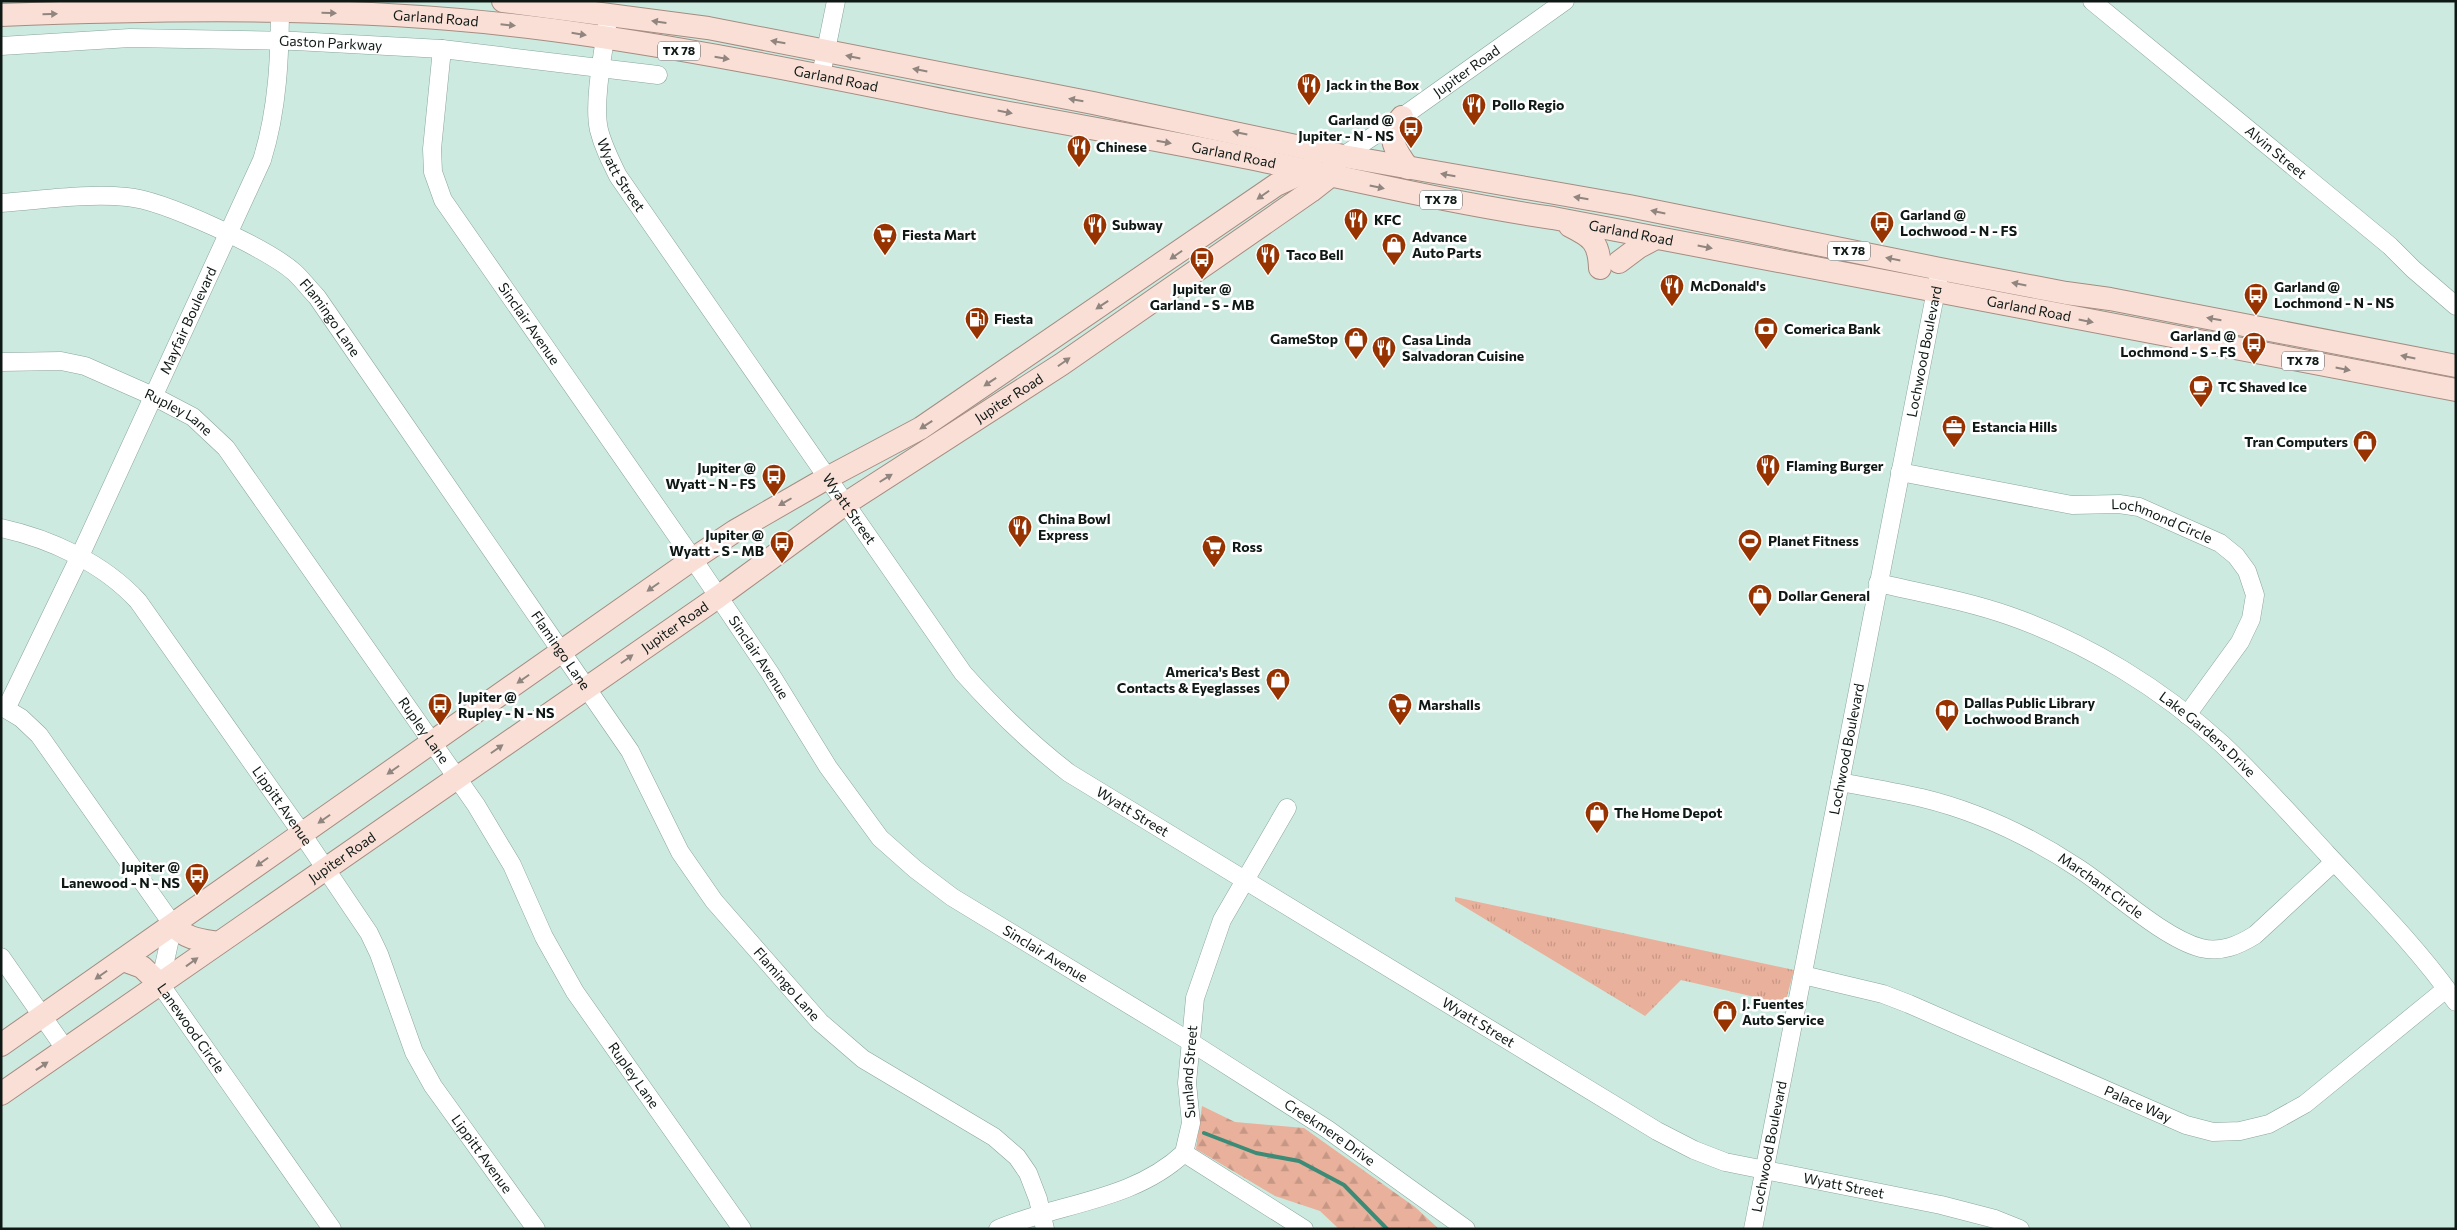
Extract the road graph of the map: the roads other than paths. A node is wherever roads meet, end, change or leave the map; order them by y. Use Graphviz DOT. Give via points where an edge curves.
graph roads {
  1 [pos="503,1"];
  2 [pos="836,1"];
  3 [pos="1565,1"];
  4 [pos="2092,1"];
  5 [pos="280,6"];
  6 [pos="609,14"];
  7 [pos="1,16"];
  8 [pos="605,38"];
  9 [pos="281,40"];
  10 [pos="1,46"];
  11 [pos="442,49"];
  12 [pos="826,50"];
  13 [pos="602,68"];
  14 [pos="658,75"];
  15 [pos="821,75"];
  16 [pos="961,78"];
  17 [pos="957,103"];
  18 [pos="1124,109"];
  19 [pos="1402,117"];
  20 [pos="1119,134"];
  21 [pos="1343,156"];
  22 [pos="1408,168"];
  23 [pos="1305,171"];
  24 [pos="1330,176"];
  25 [pos="1,203"];
  26 [pos="1553,218"];
  27 [pos="229,234"];
  28 [pos="1656,238"];
  29 [pos="1940,269"];
  30 [pos="1142,278"];
  31 [pos="1166,290"];
  32 [pos="1935,292"];
  33 [pos="2456,306"];
  34 [pos="2178,312"];
  35 [pos="2174,337"];
  36 [pos="1,362"];
  37 [pos="2456,366"];
  38 [pos="2456,390"];
  39 [pos="153,396"];
  40 [pos="961,402"];
  41 [pos="979,418"];
  42 [pos="1900,472"];
  43 [pos="827,478"];
  44 [pos="845,504"];
  45 [pos="1,528"];
  46 [pos="79,558"];
  47 [pos="693,559"];
  48 [pos="1878,583"];
  49 [pos="718,596"];
  50 [pos="562,651"];
  51 [pos="587,686"];
  52 [pos="4,708"];
  53 [pos="2187,715"];
  54 [pos="433,742"];
  55 [pos="457,777"];
  56 [pos="1840,782"];
  57 [pos="1287,808"];
  58 [pos="302,834"];
  59 [pos="2334,862"];
  60 [pos="325,868"];
  61 [pos="1244,879"];
  62 [pos="173,925"];
  63 [pos="218,943"];
  64 [pos="1,957"];
  65 [pos="122,960"];
  66 [pos="1803,976"];
  67 [pos="160,984"];
  68 [pos="2451,996"];
  69 [pos="42,1016"];
  70 [pos="1189,1041"];
  71 [pos="1,1045"];
  72 [pos="66,1050"];
  73 [pos="1,1094"];
  74 [pos="1184,1153"];
  75 [pos="1765,1170"];
  76 [pos="1043,1221"];
  77 [pos="332,1229"];
  78 [pos="536,1229"];
  79 [pos="742,1229"];
  80 [pos="998,1229"];
  81 [pos="1304,1229"];
  82 [pos="1466,1229"];
  83 [pos="1753,1229"];
  84 [pos="2020,1229"];
  1 -- 6 [label="main road, Garland Road / TX 78"];
  2 -- 12 [label="street"];
  3 -- 19 [label="street, Jupiter Road"];
  4 -- 33 [label="street, Alvin Street" via="2390,246"];
  7 -- 5 [label="main road, Garland Road / TX 78, one-way"];
  5 -- 8 [label="main road, Garland Road / TX 78, one-way" via="553,30"];
  5 -- 9 [label="street, Mayfair Boulevard"];
  6 -- 8 [label="street, Wyatt Street"];
  12 -- 6 [label="main road, Garland Road / TX 78, one-way"];
  8 -- 13 [label="street, Wyatt Street"];
  8 -- 15 [label="main road, Garland Road / TX 78, one-way"];
  9 -- 10 [label="street, Gaston Parkway" via="130,38"];
  9 -- 11 [label="street, Gaston Parkway"];
  9 -- 27 [label="street, Mayfair Boulevard" via="270,135"];
  11 -- 13 [label="street, Gaston Parkway"];
  11 -- 47 [label="street, Sinclair Avenue" via="432,149 433,172 443,200"];
  12 -- 15 [label="street"];
  16 -- 12 [label="main road, Garland Road / TX 78, one-way"];
  13 -- 14 [label="street, Gaston Parkway"];
  13 -- 43 [label="street, Wyatt Street" via="598,127 618,176"];
  15 -- 17 [label="main road, Garland Road / TX 78"];
  16 -- 17 [label="main road"];
  18 -- 16 [label="main road, Garland Road / TX 78, one-way"];
  17 -- 20 [label="main road, Garland Road / TX 78, one-way"];
  18 -- 20 [label="main road"];
  21 -- 18 [label="main road, Garland Road / TX 78, one-way"];
  19 -- 21 [label="street, Jupiter Road"];
  19 -- 22 [label="main road" via="1395,125 1393,138 1397,153"];
  20 -- 23 [label="main road, Garland Road / TX 78, one-way"];
  21 -- 22 [label="main road, Garland Road / TX 78"];
  21 -- 23 [label="main road, Jupiter Road"];
  21 -- 24 [label="main road, Jupiter Road"];
  29 -- 22 [label="main road, Garland Road / TX 78, one-way" via="1629,206"];
  23 -- 24 [label="main road, Garland Road / TX 78"];
  23 -- 30 [label="main road, Jupiter Road, one-way" via="1276,185"];
  24 -- 26 [label="main road, Garland Road / TX 78, one-way" via="1448,202"];
  24 -- 31 [label="main road, Jupiter Road"];
  25 -- 27 [label="street, Flamingo Lane" via="129,197 162,205"];
  26 -- 28 [label="main road, Garland Road / TX 78"];
  26 -- 28 [label="main road" via="1594,241 1609,265"];
  27 -- 39 [label="street, Mayfair Boulevard"];
  27 -- 50 [label="street, Flamingo Lane" via="293,271 317,297"];
  28 -- 32 [label="main road, Garland Road / TX 78, one-way"];
  29 -- 32 [label="street, Lochwood Boulevard"];
  34 -- 29 [label="main road, Garland Road / TX 78, one-way"];
  30 -- 31 [label="main road"];
  30 -- 40 [label="main road, Jupiter Road, one-way"];
  41 -- 31 [label="main road, Jupiter Road, one-way"];
  32 -- 35 [label="main road, Garland Road / TX 78, one-way"];
  32 -- 42 [label="street, Lochwood Boulevard"];
  34 -- 35 [label="main road"];
  37 -- 34 [label="main road, Garland Road / TX 78, one-way"];
  35 -- 38 [label="main road, Garland Road / TX 78, one-way"];
  36 -- 39 [label="street, Rupley Lane" via="61,361 85,366"];
  39 -- 46 [label="street, Mayfair Boulevard"];
  39 -- 54 [label="street, Rupley Lane" via="193,417 226,448"];
  40 -- 41 [label="main road"];
  40 -- 43 [label="main road, Jupiter Road, one-way" via="904,438"];
  44 -- 41 [label="main road, Jupiter Road, one-way"];
  42 -- 48 [label="street, Lochwood Boulevard"];
  42 -- 53 [label="street, Lochmond Circle" via="2072,505 2139,507 2220,543 2236,556 2247,571 2255,595 2251,619 2240,642"];
  43 -- 44 [label="street, Wyatt Street"];
  43 -- 47 [label="main road, Jupiter Road, one-way"];
  44 -- 49 [label="main road, Jupiter Road"];
  44 -- 61 [label="street, Wyatt Street" via="963,673 1006,720 1069,773"];
  45 -- 46 [label="street, Lippitt Avenue" via="30,534"];
  46 -- 52 [label="street, Mayfair Boulevard"];
  46 -- 58 [label="street, Lippitt Avenue" via="107,572 138,601"];
  47 -- 49 [label="street, Sinclair Avenue"];
  47 -- 50 [label="main road, Jupiter Road, one-way"];
  48 -- 53 [label="street, Lake Gardens Drive" via="1971,604 2062,638 2146,684"];
  48 -- 56 [label="street, Lochwood Boulevard"];
  51 -- 49 [label="main road, Jupiter Road, one-way"];
  49 -- 70 [label="street, Sinclair Avenue" via="828,767 880,838 914,870 952,897"];
  50 -- 51 [label="street, Flamingo Lane"];
  50 -- 54 [label="main road, Jupiter Road, one-way"];
  55 -- 51 [label="main road, Jupiter Road, one-way"];
  51 -- 76 [label="street, Flamingo Lane" via="644,775 680,852 714,901 820,1022 856,1053 994,1137 1017,1157 1028,1173"];
  52 -- 62 [label="street" via="32,726"];
  53 -- 59 [label="street, Lake Gardens Drive" via="2248,770"];
  54 -- 55 [label="street, Rupley Lane"];
  54 -- 58 [label="main road, Jupiter Road, one-way"];
  55 -- 60 [label="main road, Jupiter Road"];
  55 -- 79 [label="street, Rupley Lane" via="494,832 544,937 575,992"];
  56 -- 59 [label="street, Marchant Circle" via="1935,802 2007,830 2077,868 2168,932 2202,948 2222,950 2255,936"];
  56 -- 66 [label="street, Lochwood Boulevard"];
  57 -- 61 [label="street, Sunland Street"];
  58 -- 60 [label="street, Lippitt Avenue"];
  58 -- 62 [label="main road, one-way"];
  59 -- 68 [label="street, Lake Gardens Drive"];
  60 -- 63 [label="main road, Jupiter Road"];
  60 -- 78 [label="street, Lippitt Avenue" via="369,933 414,1052 433,1086"];
  61 -- 70 [label="street, Sunland Street" via="1210,951 1195,998"];
  61 -- 75 [label="street, Wyatt Street" via="1657,1131 1717,1159"];
  62 -- 63 [label="main road" via="193,940"];
  62 -- 65 [label="main road"];
  62 -- 67 [label="street, Lanewood Circle"];
  67 -- 63 [label="main road, Jupiter Road, one-way"];
  64 -- 69 [label="street"];
  65 -- 67 [label="main road" via="142,967"];
  65 -- 69 [label="main road, one-way"];
  66 -- 68 [label="street, Palace Way" via="1883,994 2186,1125 2213,1132 2240,1131 2269,1124 2305,1104"];
  66 -- 75 [label="street, Lochwood Boulevard"];
  67 -- 72 [label="main road, Jupiter Road"];
  67 -- 77 [label="street, Lanewood Circle"];
  69 -- 71 [label="main road"];
  69 -- 72 [label="street"];
  70 -- 74 [label="street, Sunland Street" via="1187,1084 1191,1123"];
  70 -- 82 [label="street, Creekmere Drive" via="1327,1129"];
  73 -- 72 [label="main road, Jupiter Road, one-way"];
  74 -- 76 [label="street" via="1152,1177"];
  74 -- 81 [label="street"];
  75 -- 83 [label="street, Lochwood Boulevard"];
  75 -- 84 [label="street, Wyatt Street" via="1941,1205"];
  76 -- 80 [label="street"];
}
